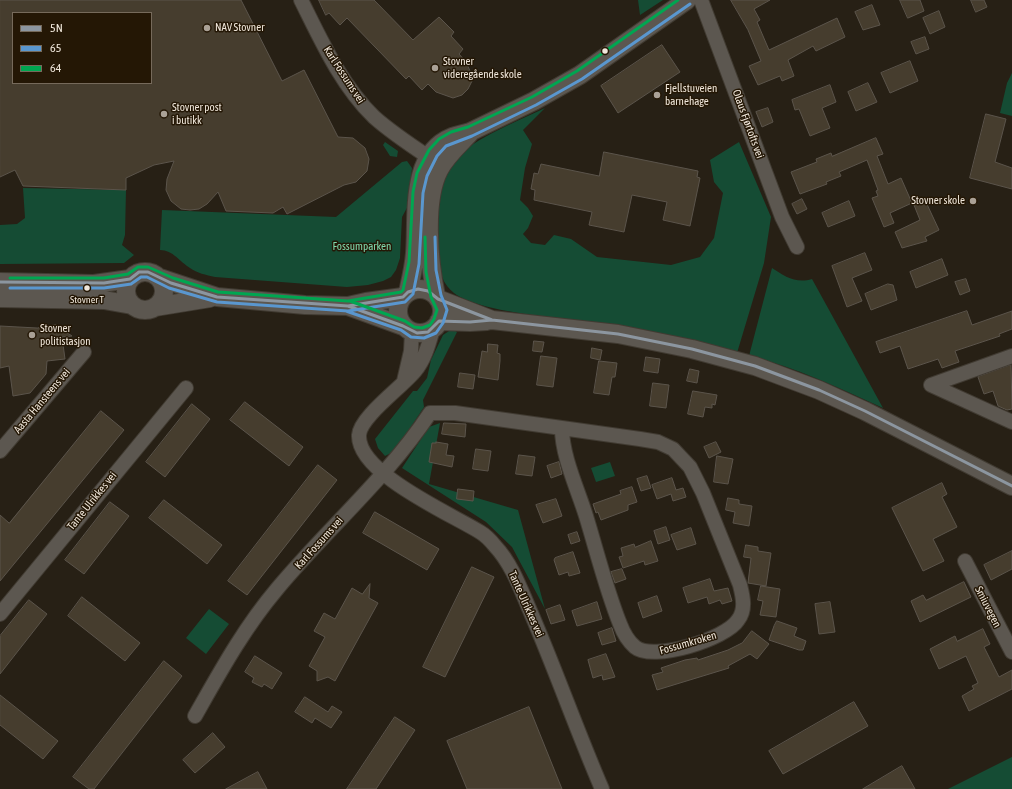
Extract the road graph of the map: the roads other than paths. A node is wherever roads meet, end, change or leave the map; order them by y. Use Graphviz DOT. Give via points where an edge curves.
graph roads {
  1 [pos="301,0"];
  2 [pos="687,0"];
  3 [pos="701,0"];
  4 [pos="435,162"];
  5 [pos="797,247"];
  6 [pos="160,278"];
  7 [pos="130,279"];
  8 [pos="0,282"];
  9 [pos="405,295"];
  10 [pos="217,297"];
  11 [pos="0,298"];
  12 [pos="437,298"];
  13 [pos="132,305"];
  14 [pos="348,306"];
  15 [pos="155,307"];
  16 [pos="492,320"];
  17 [pos="436,325"];
  18 [pos="407,329"];
  19 [pos="84,352"];
  20 [pos="1012,356"];
  21 [pos="404,381"];
  22 [pos="186,388"];
  23 [pos="1012,422"];
  24 [pos="562,428"];
  25 [pos="0,451"];
  26 [pos="383,474"];
  27 [pos="1012,486"];
  28 [pos="965,562"];
  29 [pos="0,614"];
  30 [pos="1012,652"];
  31 [pos="195,716"];
  32 [pos="602,789"];
  1 -- 4 [label="street, Karl Fossums vei" via="324,46 354,94 381,123"];
  2 -- 4 [label="street" via="580,75 534,101 470,132 446,140 438,147"];
  3 -- 5 [label="street, Olaus Fjørtofts vei" via="782,217"];
  4 -- 9 [label="street" via="422,174 418,192 416,253"];
  4 -- 12 [label="street" via="430,202 430,263"];
  6 -- 7 [label="street" via="144,271"];
  6 -- 10 [label="street"];
  6 -- 15 [label="street" via="164,286 164,296"];
  7 -- 8 [label="street" via="94,284"];
  7 -- 13 [label="street" via="126,290 128,301"];
  9 -- 12 [label="street" via="423,289"];
  9 -- 14 [label="street"];
  9 -- 18 [label="street" via="398,308 398,314"];
  10 -- 14 [label="street"];
  10 -- 15 [label="street"];
  11 -- 13 [label="street" via="104,300"];
  12 -- 16 [label="street"];
  12 -- 17 [label="street" via="442,310"];
  13 -- 15 [label="street" via="143,310"];
  14 -- 18 [label="street"];
  16 -- 17 [label="street"];
  16 -- 27 [label="street" via="618,334 755,366 858,408"];
  17 -- 18 [label="street" via="423,333"];
  17 -- 21 [label="street" via="420,363"];
  18 -- 21 [label="street" via="411,351"];
  19 -- 25 [label="street, Aasta Hansteens vei"];
  20 -- 23 [label="street" via="931,385"];
  21 -- 26 [label="street" via="365,420 360,429 359,441 362,451"];
  22 -- 29 [label="street, Tante Ulrikkes vei"];
  24 -- 24 [label="street, Fossumkroken" via="658,442 679,453 690,466 703,493 740,585 743,603 739,619 734,626 714,637 666,651 642,651 630,642 610,594 567,456"];
  24 -- 26 [label="street, Fossumkroken" via="455,413 430,412"];
  26 -- 31 [label="street, Karl Fossums vei" via="277,589 233,649"];
  26 -- 32 [label="street, Tante Ulrikkes vei" via="408,492 481,533 500,553 511,569 546,647"];
  28 -- 30 [label="street, Smiuvegen"];
}
